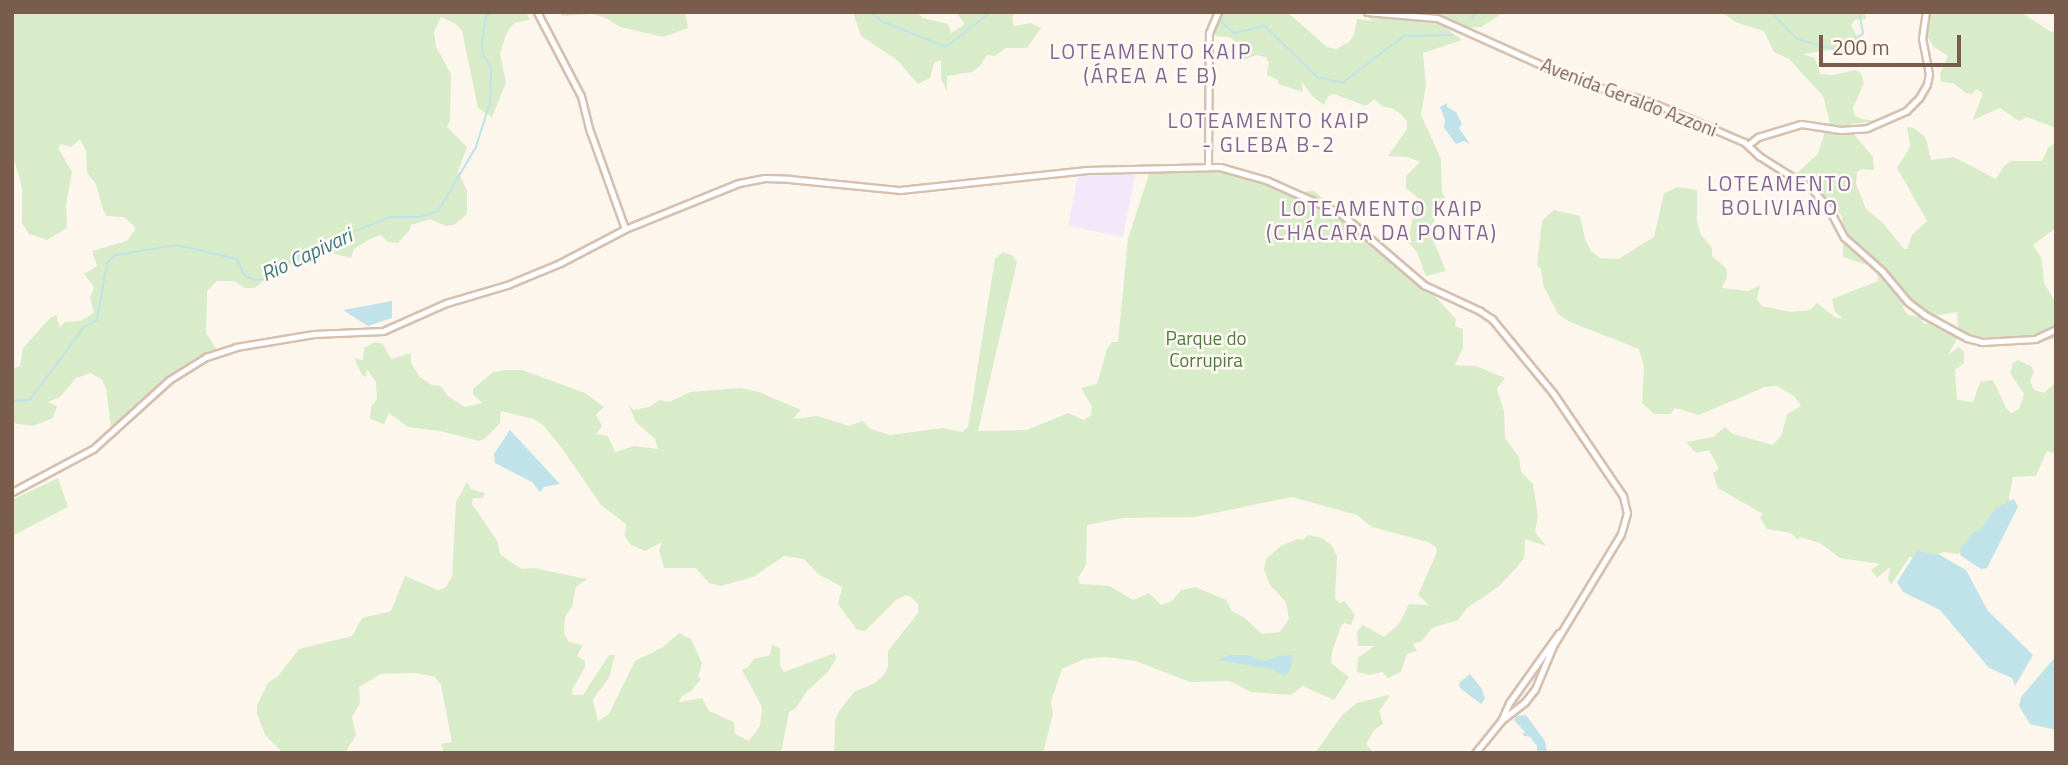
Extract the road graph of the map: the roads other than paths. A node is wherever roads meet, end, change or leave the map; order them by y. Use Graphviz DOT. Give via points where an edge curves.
graph roads {
  1 [pos="537,12"];
  2 [pos="1218,12"];
  3 [pos="1367,12"];
  4 [pos="1926,12"];
  5 [pos="1748,145"];
  6 [pos="1208,166"];
  7 [pos="625,229"];
  8 [pos="2056,329"];
  9 [pos="12,492"];
  10 [pos="1562,631"];
  11 [pos="1536,666"];
  12 [pos="1544,671"];
  13 [pos="1522,685"];
  14 [pos="1529,697"];
  15 [pos="1501,721"];
  16 [pos="1475,753"];
  1 -- 7 [label="street" via="582,96"];
  2 -- 6 [label="street" via="1209,33"];
  3 -- 5 [label="street, Avenida Geraldo Azzoni" via="1437,19 1577,81 1650,102"];
  4 -- 5 [label="street" via="1922,39 1929,75 1919,98 1906,111 1867,128 1793,126"];
  5 -- 8 [label="street, Avenida Geraldo Azzoni" via="1813,190 1844,237 1925,315 1982,342 2035,339"];
  6 -- 7 [label="street" via="1087,170 900,190 765,178 711,193"];
  6 -- 10 [label="street" via="1266,180 1340,214 1423,285 1485,314 1553,393 1620,492 1628,513 1625,527"];
  7 -- 9 [label="street" via="508,285 446,303 383,331 314,334 236,347 206,357 169,380 93,449"];
  10 -- 11 [label="street" via="1553,637"];
  10 -- 12 [label="street"];
  11 -- 12 [label="street"];
  11 -- 13 [label="street"];
  12 -- 14 [label="street"];
  13 -- 14 [label="street"];
  13 -- 15 [label="street"];
  14 -- 15 [label="street"];
  15 -- 16 [label="street"];
}
